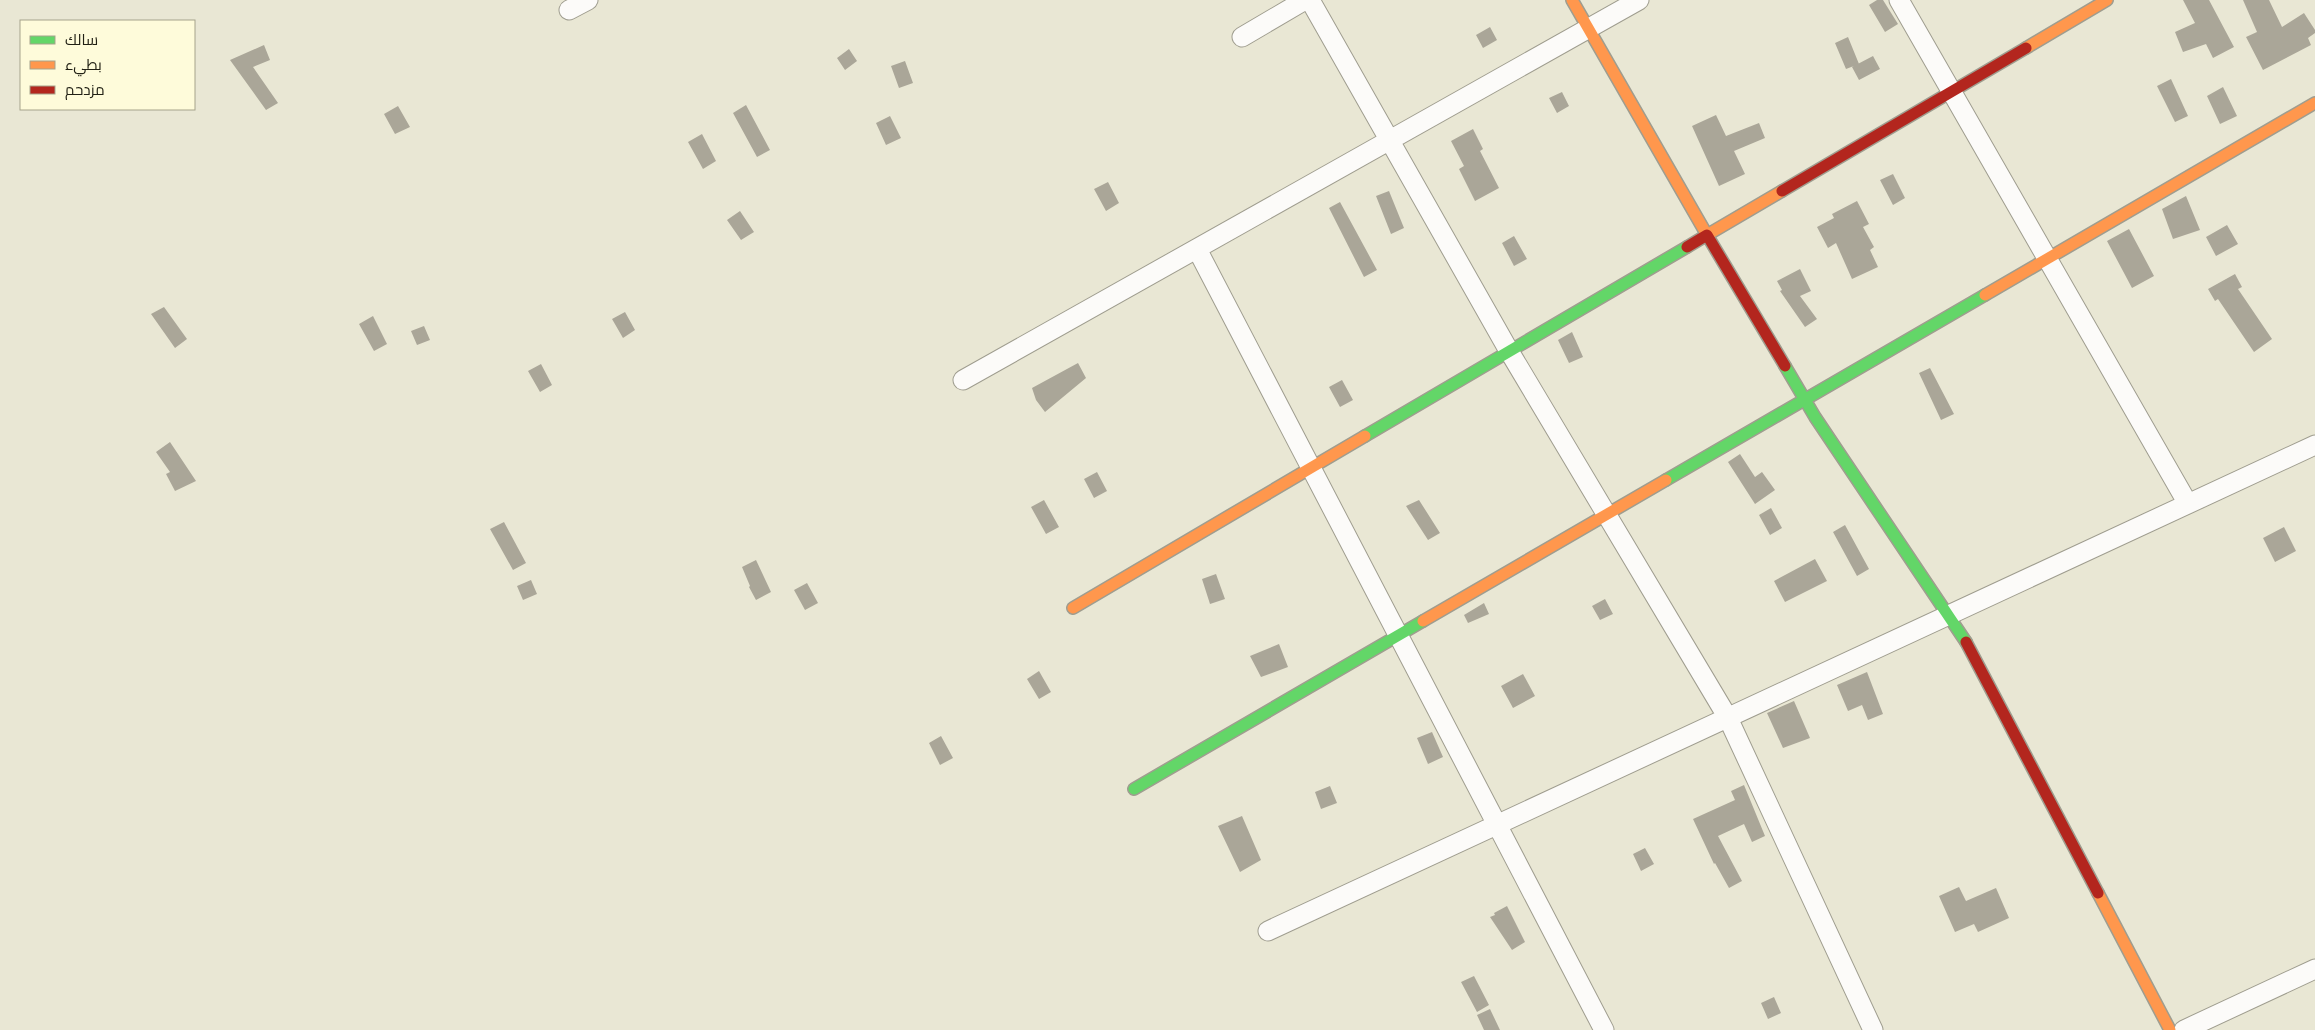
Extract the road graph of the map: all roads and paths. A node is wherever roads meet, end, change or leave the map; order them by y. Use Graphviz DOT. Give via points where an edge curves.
graph roads {
  1 [pos="588,0"];
  2 [pos="1305,0"];
  3 [pos="1310,0"];
  4 [pos="1572,0"];
  5 [pos="1639,0"];
  6 [pos="1899,0"];
  7 [pos="2107,0"];
  8 [pos="569,10"];
  9 [pos="1589,30"];
  10 [pos="1242,37"];
  11 [pos="1952,92"];
  12 [pos="2315,103"];
  13 [pos="1390,141"];
  14 [pos="1707,235"];
  15 [pos="1197,249"];
  16 [pos="2048,259"];
  17 [pos="1509,351"];
  18 [pos="963,380"];
  19 [pos="1805,400"];
  20 [pos="2315,445"];
  21 [pos="1311,468"];
  22 [pos="2188,504"];
  23 [pos="1607,515"];
  24 [pos="1073,608"];
  25 [pos="1949,615"];
  26 [pos="1398,635"];
  27 [pos="1728,718"];
  28 [pos="1134,789"];
  29 [pos="1497,825"];
  30 [pos="1268,931"];
  31 [pos="2315,968"];
  32 [pos="1604,1030"];
  33 [pos="1873,1030"];
  34 [pos="2170,1030"];
  35 [pos="2184,1030"];
  1 -- 8 [label="street"];
  2 -- 10 [label="street"];
  3 -- 13 [label="street"];
  4 -- 9 [label="street"];
  5 -- 9 [label="street"];
  6 -- 11 [label="street"];
  7 -- 11 [label="street"];
  9 -- 13 [label="street"];
  9 -- 14 [label="street"];
  11 -- 14 [label="street"];
  11 -- 16 [label="street"];
  12 -- 16 [label="street"];
  13 -- 15 [label="street"];
  13 -- 17 [label="street"];
  14 -- 17 [label="street"];
  14 -- 19 [label="street"];
  15 -- 18 [label="street"];
  15 -- 21 [label="street"];
  16 -- 19 [label="street"];
  16 -- 22 [label="street"];
  17 -- 21 [label="street"];
  17 -- 23 [label="street"];
  19 -- 23 [label="street"];
  19 -- 25 [label="street"];
  20 -- 22 [label="street"];
  21 -- 24 [label="street"];
  21 -- 26 [label="street"];
  22 -- 25 [label="street"];
  23 -- 26 [label="street"];
  23 -- 27 [label="street"];
  25 -- 27 [label="street"];
  25 -- 34 [label="street" via="1962,634"];
  26 -- 28 [label="street"];
  26 -- 29 [label="street"];
  27 -- 29 [label="street"];
  27 -- 33 [label="street"];
  29 -- 30 [label="street"];
  29 -- 32 [label="street"];
  31 -- 35 [label="street"];
}
